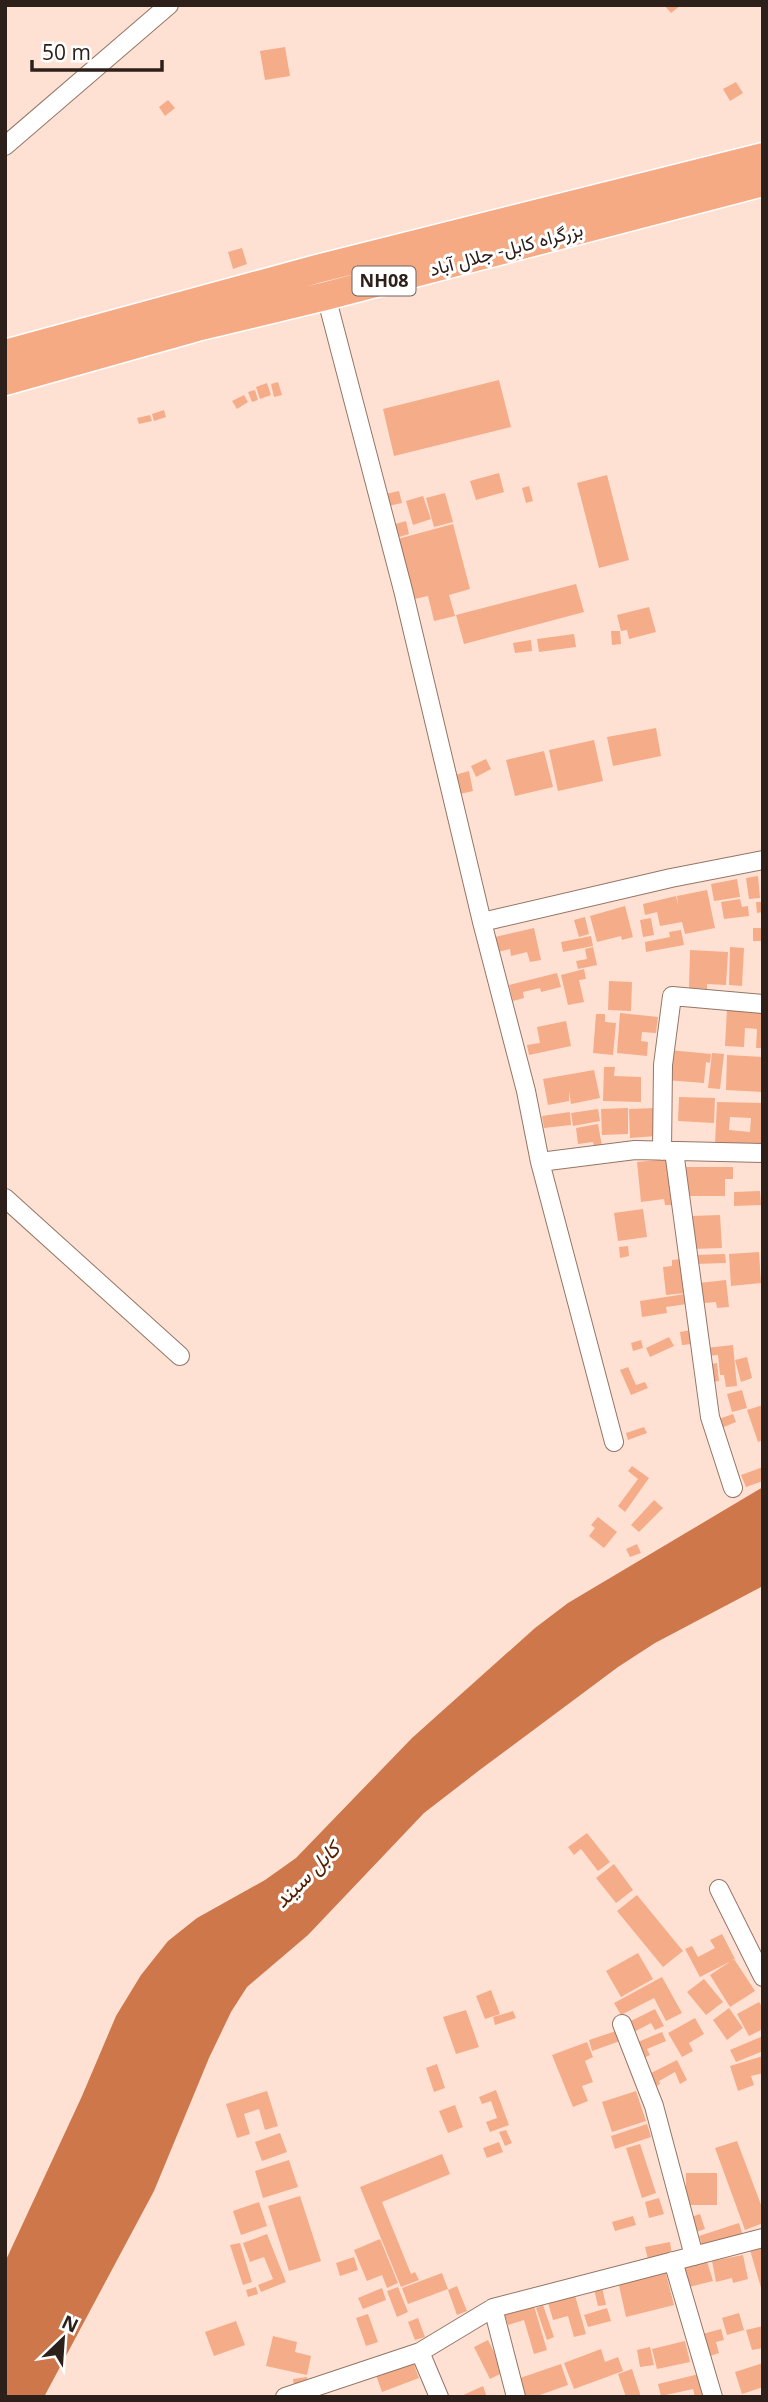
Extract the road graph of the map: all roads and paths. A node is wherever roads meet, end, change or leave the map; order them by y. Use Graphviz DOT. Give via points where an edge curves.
graph roads {
  1 [pos="169,5"];
  2 [pos="5,146"];
  3 [pos="763,157"];
  4 [pos="763,182"];
  5 [pos="326,296"];
  6 [pos="5,354"];
  7 [pos="5,381"];
  8 [pos="763,860"];
  9 [pos="482,922"];
  10 [pos="763,1004"];
  11 [pos="668,1151"];
  12 [pos="763,1153"];
  13 [pos="540,1162"];
  14 [pos="5,1198"];
  15 [pos="180,1356"];
  16 [pos="614,1442"];
  17 [pos="733,1488"];
  18 [pos="719,1889"];
  19 [pos="763,1977"];
  20 [pos="622,2024"];
  21 [pos="763,2238"];
  22 [pos="694,2256"];
  23 [pos="673,2261"];
  24 [pos="493,2308"];
  25 [pos="420,2352"];
  26 [pos="285,2397"];
  27 [pos="439,2397"];
  28 [pos="516,2397"];
  29 [pos="713,2397"];
  1 -- 2 [label="street"];
  3 -- 6 [label="highway, بزرگراه کابل- جلال آباد / NH08"];
  4 -- 5 [label="highway, بزرگراه کابل- جلال آباد / NH08"];
  5 -- 7 [label="highway, بزرگراه کابل- جلال آباد / NH08"];
  5 -- 9 [label="street" via="403,590"];
  8 -- 9 [label="street"];
  9 -- 13 [label="street"];
  10 -- 11 [label="street" via="672,996 663,1065"];
  11 -- 12 [label="street"];
  11 -- 13 [label="street" via="635,1150"];
  11 -- 17 [label="street" via="710,1417"];
  13 -- 16 [label="street"];
  14 -- 15 [label="street"];
  18 -- 19 [label="street"];
  20 -- 22 [label="street" via="654,2106"];
  21 -- 22 [label="street"];
  22 -- 23 [label="street"];
  23 -- 24 [label="street"];
  23 -- 29 [label="street"];
  24 -- 25 [label="street"];
  24 -- 28 [label="street"];
  25 -- 26 [label="street"];
  25 -- 27 [label="street"];
}
